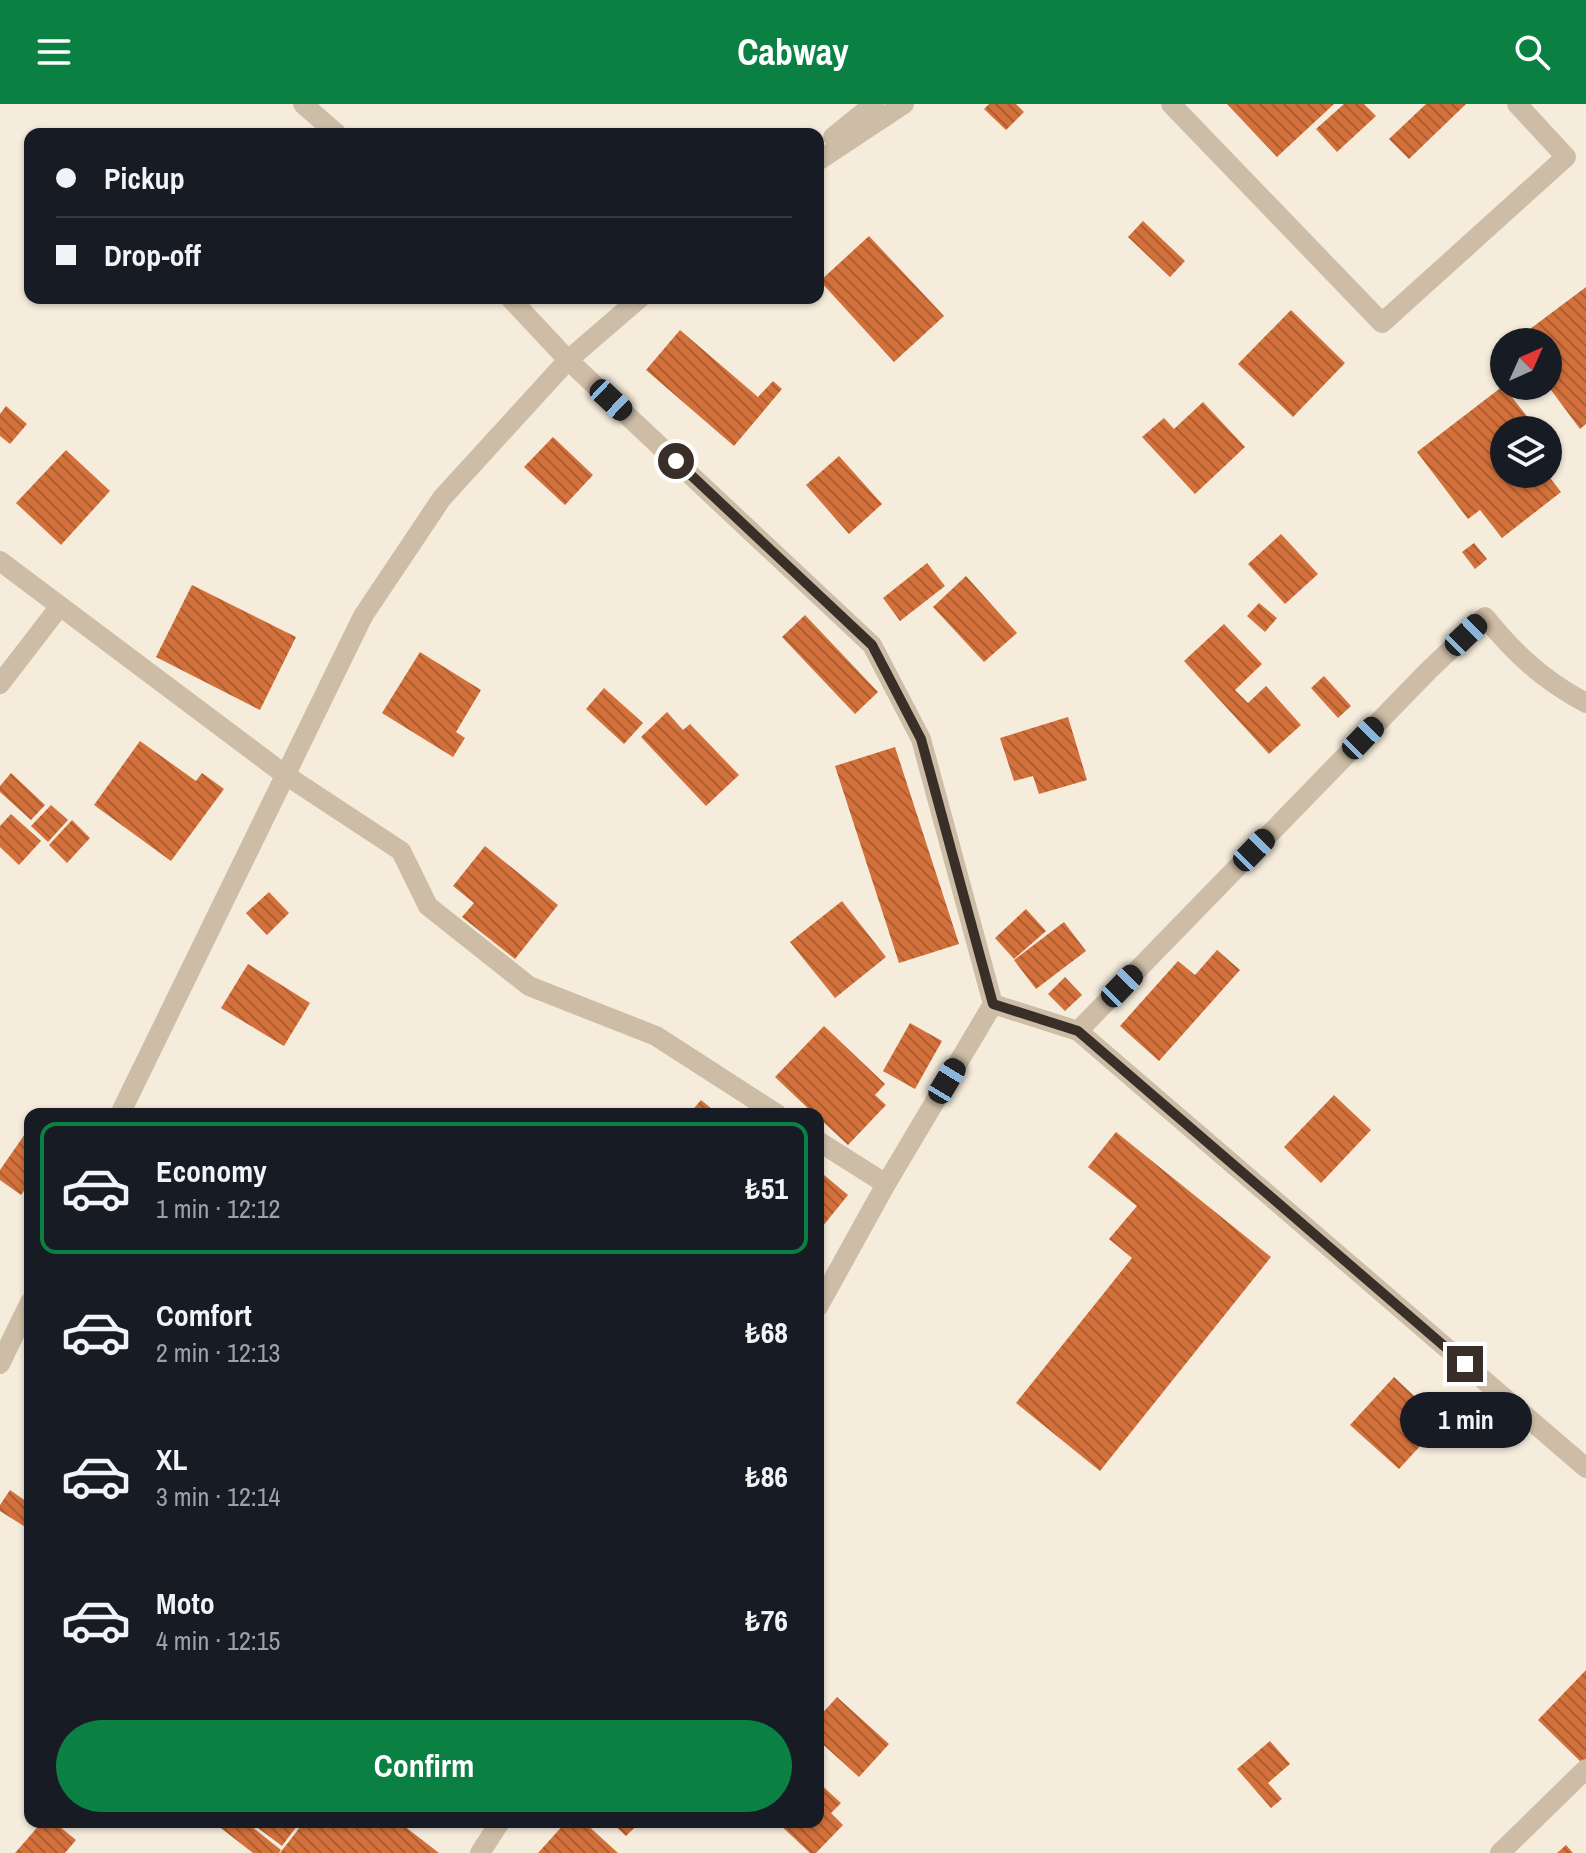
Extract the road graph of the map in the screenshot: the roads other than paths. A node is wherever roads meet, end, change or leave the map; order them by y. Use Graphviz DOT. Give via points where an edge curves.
graph roads {
  1 [pos="303,104"];
  2 [pos="874,104"];
  3 [pos="904,104"];
  4 [pos="1171,104"];
  5 [pos="1517,104"];
  6 [pos="330,128"];
  7 [pos="824,144"];
  8 [pos="824,157"];
  9 [pos="516,304"];
  10 [pos="633,304"];
  11 [pos="568,360"];
  12 [pos="0,561"];
  13 [pos="60,606"];
  14 [pos="0,684"];
  15 [pos="1586,703"];
  16 [pos="284,774"];
  17 [pos="993,1004"];
  18 [pos="1078,1031"];
  19 [pos="123,1108"];
  20 [pos="768,1108"];
  21 [pos="824,1145"];
  22 [pos="886,1184"];
  23 [pos="824,1296"];
  24 [pos="24,1314"];
  25 [pos="0,1364"];
  26 [pos="1586,1468"];
  27 [pos="1586,1769"];
  28 [pos="496,1828"];
  29 [pos="480,1853"];
  30 [pos="1500,1853"];
  1 -- 6 [label="street"];
  2 -- 7 [label="street"];
  3 -- 8 [label="street"];
  4 -- 5 [label="street" via="1382,323 1566,157"];
  9 -- 11 [label="street"];
  10 -- 11 [label="street"];
  11 -- 16 [label="street" via="442,498 363,616"];
  11 -- 17 [label="street" via="872,645 921,739"];
  12 -- 13 [label="street"];
  13 -- 14 [label="street"];
  13 -- 16 [label="street"];
  15 -- 18 [label="street" via="1513,651 1485,617"];
  16 -- 19 [label="street"];
  16 -- 20 [label="street" via="401,851 428,906 529,986 656,1036"];
  17 -- 18 [label="street"];
  17 -- 22 [label="street"];
  18 -- 26 [label="street"];
  21 -- 22 [label="street"];
  22 -- 23 [label="street"];
  24 -- 25 [label="street"];
  27 -- 30 [label="street"];
  28 -- 29 [label="street"];
}
